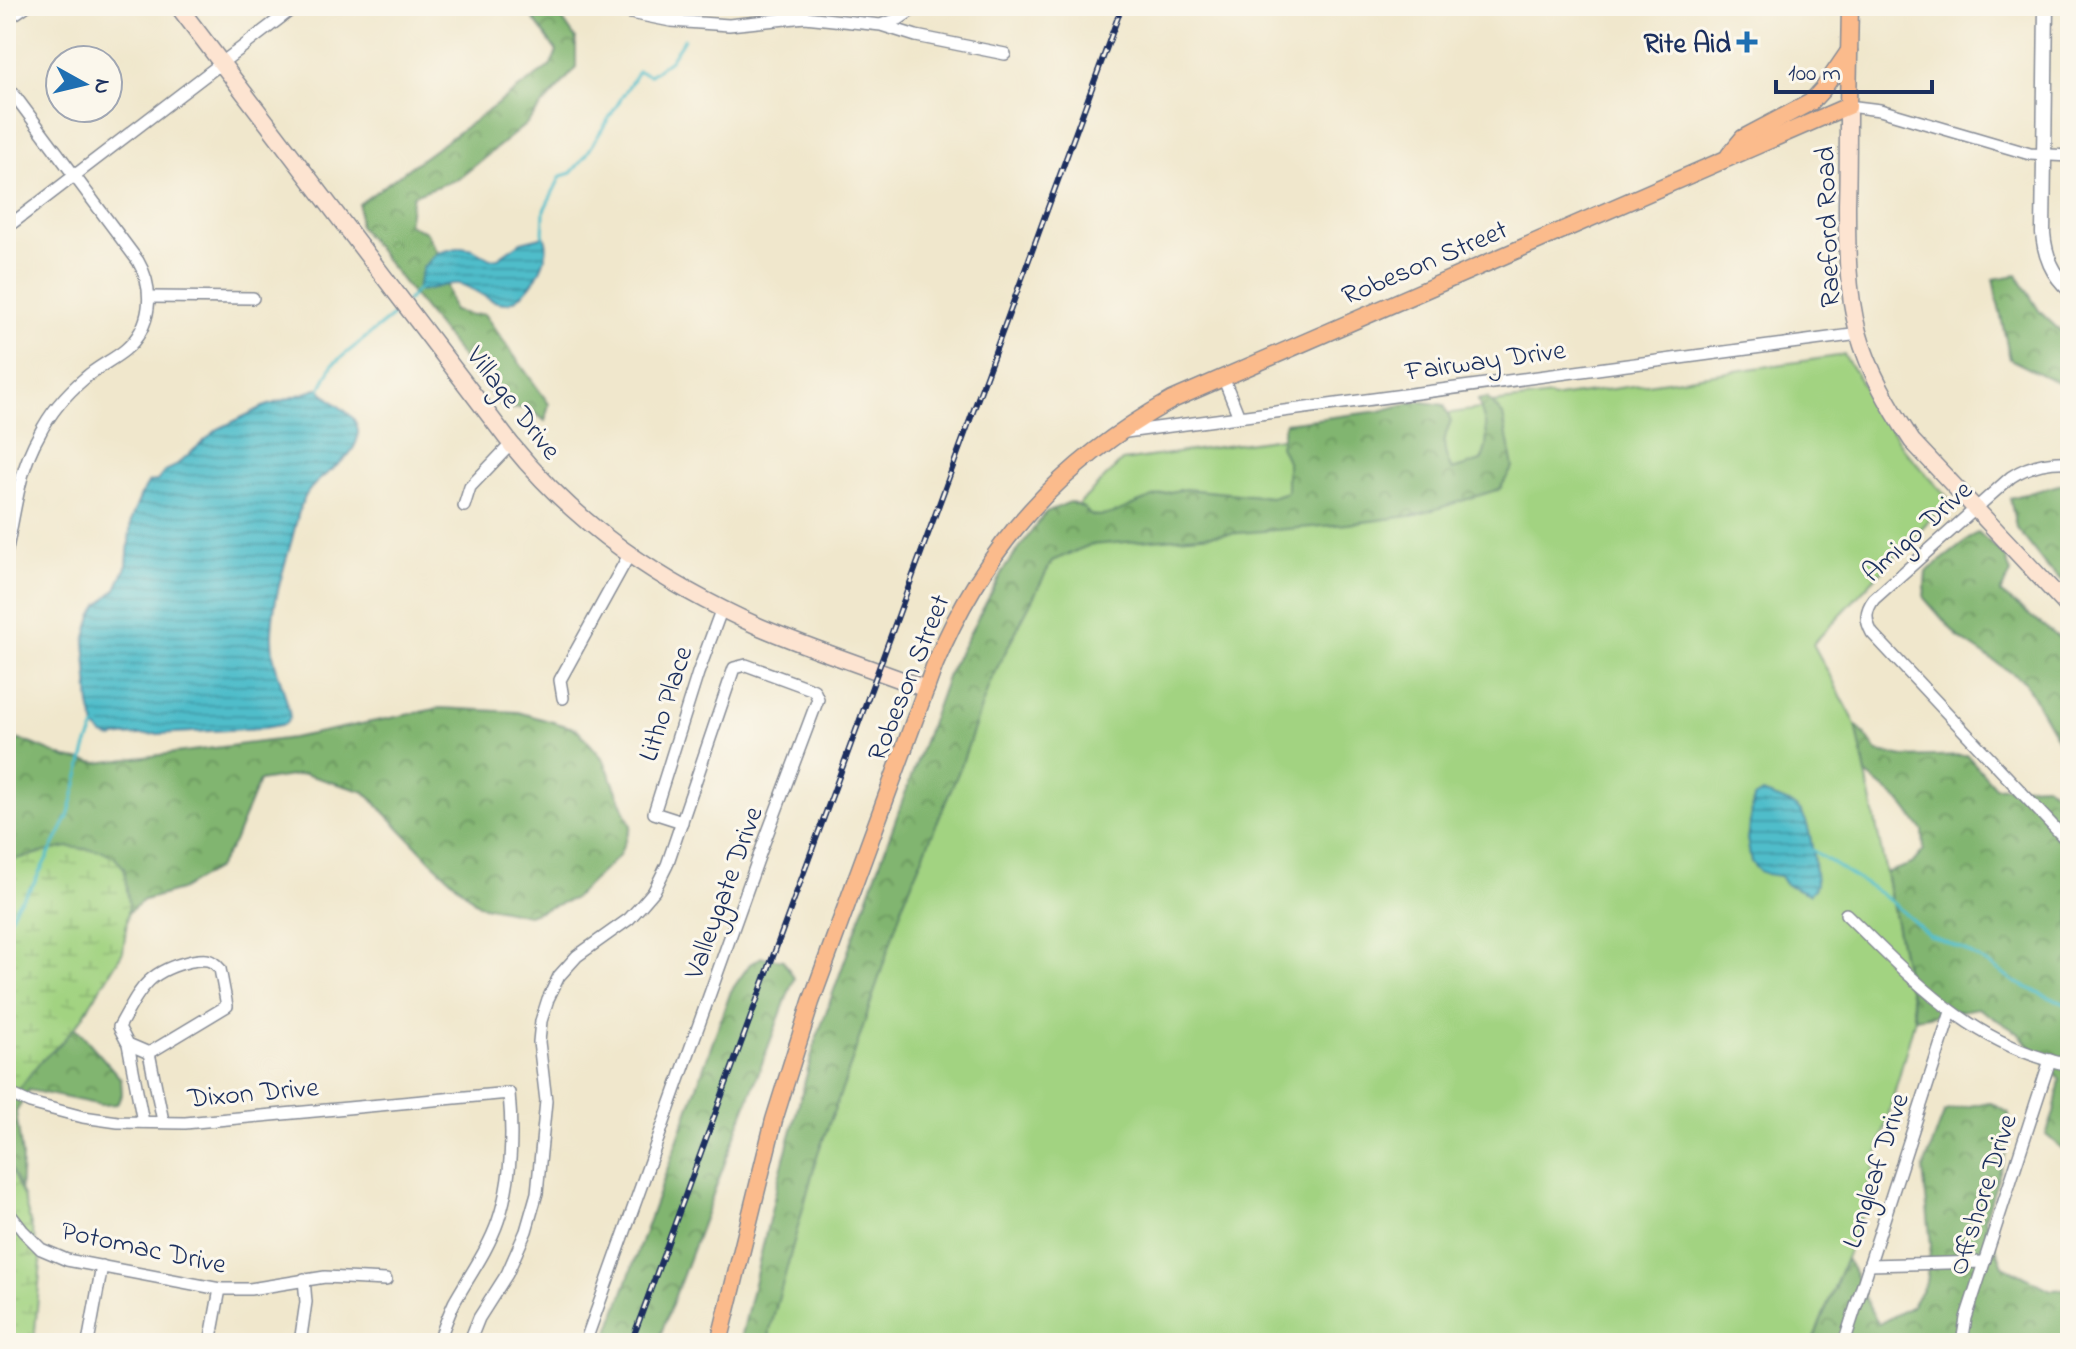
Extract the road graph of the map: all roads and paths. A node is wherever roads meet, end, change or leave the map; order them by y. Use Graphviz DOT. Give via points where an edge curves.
graph roads {
  1 [pos="26,6"];
  2 [pos="178,6"];
  3 [pos="296,6"];
  4 [pos="596,6"];
  5 [pos="918,6"];
  6 [pos="1850,6"];
  7 [pos="2046,6"];
  8 [pos="6,20"];
  9 [pos="881,25"];
  10 [pos="1849,51"];
  11 [pos="1005,54"];
  12 [pos="222,64"];
  13 [pos="6,84"];
  14 [pos="1848,106"];
  15 [pos="2044,155"];
  16 [pos="2070,156"];
  17 [pos="1724,160"];
  18 [pos="75,175"];
  19 [pos="6,228"];
  20 [pos="2070,290"];
  21 [pos="149,297"];
  22 [pos="253,298"];
  23 [pos="1859,334"];
  24 [pos="1223,377"];
  25 [pos="1239,417"];
  26 [pos="1117,433"];
  27 [pos="511,444"];
  28 [pos="2070,462"];
  29 [pos="464,506"];
  30 [pos="1975,509"];
  31 [pos="6,553"];
  32 [pos="629,555"];
  33 [pos="722,608"];
  34 [pos="2070,609"];
  35 [pos="926,689"];
  36 [pos="563,698"];
  37 [pos="682,822"];
  38 [pos="2070,844"];
  39 [pos="1846,914"];
  40 [pos="1951,1012"];
  41 [pos="128,1044"];
  42 [pos="149,1053"];
  43 [pos="2050,1060"];
  44 [pos="2070,1065"];
  45 [pos="6,1092"];
  46 [pos="163,1121"];
  47 [pos="143,1122"];
  48 [pos="6,1209"];
  49 [pos="1984,1262"];
  50 [pos="1869,1265"];
  51 [pos="102,1266"];
  52 [pos="304,1279"];
  53 [pos="386,1280"];
  54 [pos="220,1289"];
  55 [pos="88,1343"];
  56 [pos="210,1343"];
  57 [pos="300,1343"];
  58 [pos="438,1343"];
  59 [pos="469,1343"];
  60 [pos="585,1343"];
  61 [pos="719,1343"];
  62 [pos="1844,1343"];
  63 [pos="1962,1343"];
  1 -- 8 [label="street"];
  2 -- 12 [label="main road, Village Drive"];
  3 -- 12 [label="street"];
  4 -- 9 [label="street" via="671,21 729,25 805,17"];
  5 -- 9 [label="street"];
  6 -- 10 [label="main road, Raeford Road"];
  7 -- 15 [label="street"];
  9 -- 11 [label="street"];
  10 -- 14 [label="main road, Raeford Road"];
  10 -- 17 [label="main road" via="1811,102 1743,138"];
  12 -- 18 [label="street"];
  12 -- 27 [label="main road, Village Drive"];
  13 -- 18 [label="street"];
  14 -- 15 [label="street"];
  14 -- 17 [label="main road, Robeson Street"];
  14 -- 23 [label="main road, Raeford Road" via="1847,257"];
  15 -- 16 [label="street"];
  15 -- 20 [label="street" via="2045,247 2052,267"];
  17 -- 24 [label="main road, Robeson Street"];
  18 -- 19 [label="street"];
  18 -- 21 [label="street" via="143,269"];
  21 -- 22 [label="street"];
  21 -- 31 [label="street" via="136,339 69,393 37,437 22,477"];
  23 -- 25 [label="street, Fairway Drive"];
  23 -- 30 [label="main road, Raeford Road" via="1879,386 1912,441"];
  24 -- 25 [label="street"];
  24 -- 26 [label="main road, Robeson Street"];
  25 -- 26 [label="street, Fairway Drive"];
  26 -- 35 [label="main road, Robeson Street" via="1053,486 1005,540 964,602"];
  27 -- 29 [label="street" via="470,487"];
  27 -- 32 [label="main road, Village Drive" via="573,510"];
  28 -- 30 [label="street, Amigo Drive" via="2023,470"];
  30 -- 34 [label="main road, Raeford Road"];
  30 -- 38 [label="street, Amigo Drive" via="1874,599 1867,611 1868,625"];
  32 -- 33 [label="main road, Village Drive"];
  32 -- 36 [label="street" via="560,680"];
  33 -- 35 [label="main road, Village Drive"];
  33 -- 37 [label="street, Litho Place" via="654,813"];
  35 -- 61 [label="main road, Robeson Street" via="811,1002 774,1120"];
  37 -- 59 [label="street, Valleygate Drive" via="654,891 629,919 577,956 548,999 539,1042 546,1101 537,1193 507,1274"];
  37 -- 60 [label="street, Valleygate Drive" via="734,668 746,665 814,690 818,699"];
  39 -- 40 [label="street"];
  40 -- 43 [label="street" via="2000,1041"];
  40 -- 50 [label="street, Longleaf Drive"];
  41 -- 42 [label="street"];
  41 -- 42 [label="street" via="119,1027 156,973 184,963 213,962 220,969 227,1006"];
  41 -- 47 [label="street"];
  42 -- 46 [label="street"];
  43 -- 44 [label="street"];
  43 -- 49 [label="street, Offshore Drive"];
  45 -- 47 [label="street, Dixon Drive" via="83,1117"];
  46 -- 47 [label="street, Dixon Drive"];
  46 -- 58 [label="street, Dixon Drive" via="509,1093 510,1164 498,1222"];
  48 -- 51 [label="street, Potomac Drive" via="41,1249"];
  49 -- 50 [label="street"];
  49 -- 63 [label="street, Offshore Drive"];
  50 -- 62 [label="street, Longleaf Drive"];
  51 -- 54 [label="street, Potomac Drive"];
  51 -- 55 [label="street"];
  52 -- 53 [label="street, Potomac Drive"];
  52 -- 54 [label="street, Potomac Drive"];
  52 -- 57 [label="street"];
  54 -- 56 [label="street"];
}
